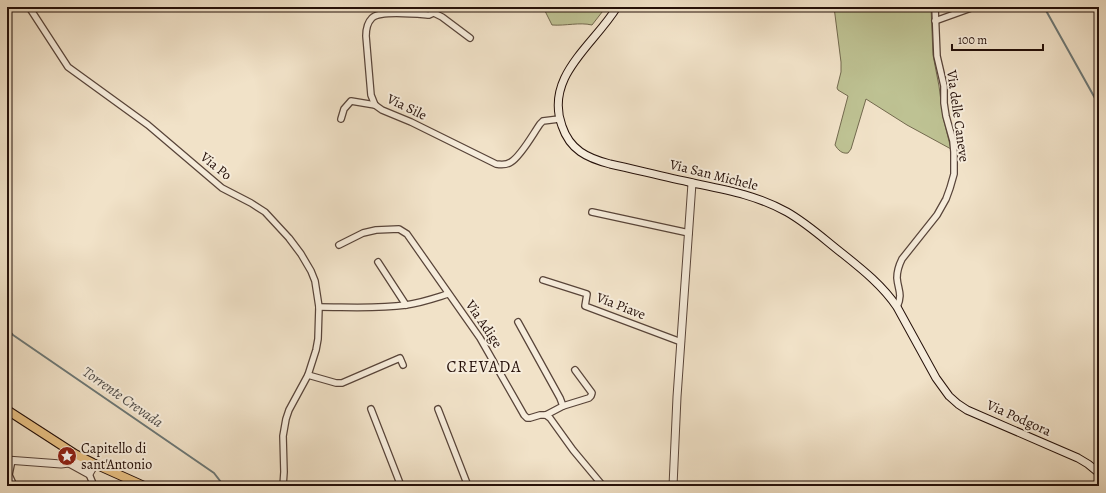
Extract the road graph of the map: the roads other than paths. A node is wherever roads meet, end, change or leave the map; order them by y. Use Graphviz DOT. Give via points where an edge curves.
graph roads {
  1 [pos="29,7"];
  2 [pos="436,7"];
  3 [pos="617,7"];
  4 [pos="935,7"];
  5 [pos="974,7"];
  6 [pos="434,13"];
  7 [pos="936,21"];
  8 [pos="470,38"];
  9 [pos="375,105"];
  10 [pos="341,119"];
  11 [pos="559,119"];
  12 [pos="692,183"];
  13 [pos="592,212"];
  14 [pos="689,233"];
  15 [pos="339,245"];
  16 [pos="378,262"];
  17 [pos="542,280"];
  18 [pos="448,294"];
  19 [pos="406,305"];
  20 [pos="319,307"];
  21 [pos="897,307"];
  22 [pos="518,322"];
  23 [pos="681,342"];
  24 [pos="403,365"];
  25 [pos="575,370"];
  26 [pos="308,375"];
  27 [pos="936,378"];
  28 [pos="563,406"];
  29 [pos="371,409"];
  30 [pos="438,409"];
  31 [pos="7,410"];
  32 [pos="546,415"];
  33 [pos="72,459"];
  34 [pos="10,460"];
  35 [pos="92,469"];
  36 [pos="1099,473"];
  37 [pos="1099,481"];
  38 [pos="14,486"];
  39 [pos="94,486"];
  40 [pos="144,486"];
  41 [pos="283,486"];
  42 [pos="402,486"];
  43 [pos="468,486"];
  44 [pos="602,486"];
  45 [pos="673,486"];
  46 [pos="1094,486"];
  1 -- 20 [label="street, Via Po" via="68,67 148,125 222,188 256,206 276,223 311,271"];
  2 -- 6 [label="street"];
  3 -- 11 [label="main road, Via San Michele" via="569,68 559,95"];
  4 -- 7 [label="street, Via delle Caneve"];
  5 -- 7 [label="street"];
  6 -- 8 [label="street"];
  6 -- 9 [label="street, Via Sile" via="379,14 368,22 366,36 371,95"];
  7 -- 21 [label="street, Via delle Caneve" via="937,56 944,86 946,116 953,140 954,174 946,199 937,215 899,264 897,278 900,296"];
  9 -- 10 [label="street" via="351,101 344,108"];
  9 -- 11 [label="street, Via Sile" via="496,164 503,165 516,158 543,121"];
  11 -- 12 [label="main road, Via San Michele" via="572,145 593,159"];
  12 -- 14 [label="main road"];
  12 -- 21 [label="main road, Via San Michele" via="751,196 788,213 806,224 862,269"];
  13 -- 14 [label="street"];
  14 -- 23 [label="main road"];
  15 -- 18 [label="street, Via Adige" via="363,233 398,229 407,234"];
  16 -- 19 [label="street"];
  17 -- 23 [label="street, Via Piave" via="587,294 585,306"];
  18 -- 19 [label="street, Via Adige"];
  18 -- 32 [label="street, Via Adige" via="480,338 525,417"];
  19 -- 20 [label="street, Via Adige"];
  20 -- 26 [label="street, Via Po" via="317,345"];
  21 -- 27 [label="main road, Via San Michele"];
  22 -- 28 [label="street, Via Adige"];
  23 -- 45 [label="main road"];
  24 -- 26 [label="street" via="400,358 342,383"];
  25 -- 28 [label="street, Via Adige" via="592,393 591,396"];
  26 -- 41 [label="street, Via Po" via="286,419 283,436"];
  27 -- 36 [label="main road, Via Podgora" via="949,396 963,407 1078,458"];
  28 -- 32 [label="street, Via Adige"];
  29 -- 42 [label="street"];
  30 -- 43 [label="street"];
  31 -- 33 [label="main road"];
  32 -- 44 [label="street"];
  33 -- 34 [label="main road" via="57,464"];
  33 -- 35 [label="main road"];
  33 -- 35 [label="main road"];
  34 -- 38 [label="street" via="9,475"];
  35 -- 39 [label="street"];
  35 -- 40 [label="main road"];
  37 -- 46 [label="street"];
}
